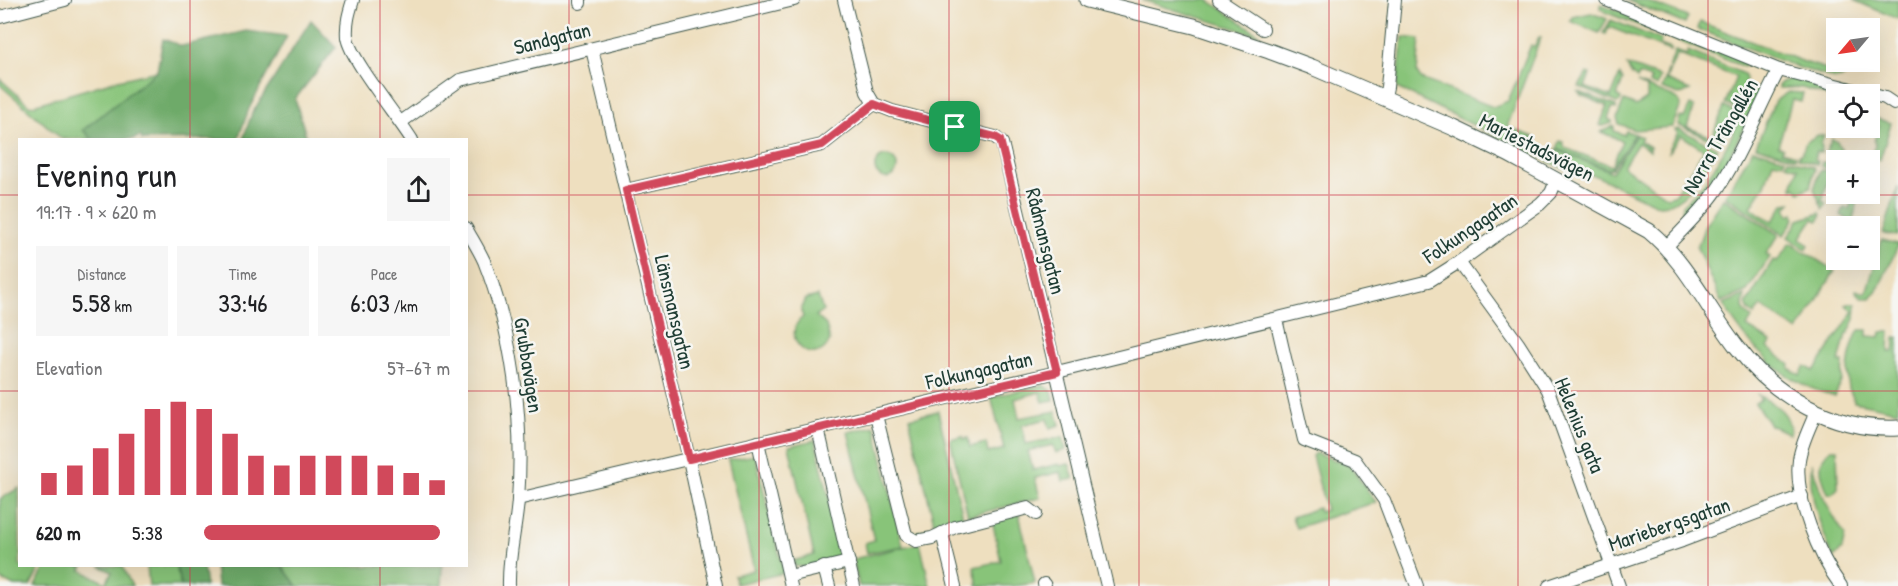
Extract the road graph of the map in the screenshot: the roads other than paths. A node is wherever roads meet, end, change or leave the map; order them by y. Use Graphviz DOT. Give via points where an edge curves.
graph roads {
  1 [pos="66,0"];
  2 [pos="354,0"];
  3 [pos="794,0"];
  4 [pos="844,0"];
  5 [pos="1087,0"];
  6 [pos="1219,0"];
  7 [pos="1395,0"];
  8 [pos="1606,0"];
  9 [pos="0,17"];
  10 [pos="1263,29"];
  11 [pos="592,49"];
  12 [pos="1779,70"];
  13 [pos="1385,98"];
  14 [pos="874,104"];
  15 [pos="1894,104"];
  16 [pos="401,122"];
  17 [pos="411,138"];
  18 [pos="1556,181"];
  19 [pos="626,190"];
  20 [pos="468,232"];
  21 [pos="1666,246"];
  22 [pos="1459,262"];
  23 [pos="1276,319"];
  24 [pos="1057,372"];
  25 [pos="1816,412"];
  26 [pos="876,415"];
  27 [pos="818,428"];
  28 [pos="1898,428"];
  29 [pos="758,442"];
  30 [pos="689,459"];
  31 [pos="1802,496"];
  32 [pos="518,500"];
  33 [pos="1036,514"];
  34 [pos="942,533"];
  35 [pos="849,562"];
  36 [pos="1612,565"];
  37 [pos="824,567"];
  38 [pos="790,581"];
  39 [pos="509,586"];
  40 [pos="716,586"];
  41 [pos="829,586"];
  42 [pos="854,586"];
  43 [pos="955,586"];
  44 [pos="1107,586"];
  45 [pos="1417,586"];
  46 [pos="1549,586"];
  47 [pos="1619,586"];
  48 [pos="1841,586"];
  1 -- 9 [label="street"];
  2 -- 16 [label="street" via="346,22 347,40 354,57"];
  3 -- 11 [label="street, Sandgatan"];
  4 -- 14 [label="street" via="867,92"];
  5 -- 13 [label="street, Mariestadsvägen" via="1250,44"];
  6 -- 10 [label="street"];
  7 -- 13 [label="street"];
  8 -- 12 [label="street, Norra Trängallén"];
  11 -- 16 [label="street, Sandgatan" via="460,80"];
  11 -- 19 [label="street, Länsmansgatan"];
  12 -- 15 [label="street, Norra Trängallén" via="1885,98"];
  12 -- 21 [label="street, Norra Trängallén" via="1714,194"];
  13 -- 18 [label="street, Mariestadsvägen" via="1508,154"];
  14 -- 19 [label="street" via="822,145"];
  14 -- 24 [label="street, Rådmansgatan" via="1000,140"];
  16 -- 17 [label="street"];
  18 -- 21 [label="street, Mariestadsvägen" via="1649,231"];
  18 -- 22 [label="street, Folkungagatan" via="1540,204"];
  19 -- 30 [label="street, Länsmansgatan"];
  20 -- 32 [label="street, Grubbavägen" via="483,259 503,320 516,396"];
  21 -- 25 [label="street, Mariestadsvägen" via="1758,373"];
  22 -- 23 [label="street, Folkungagatan" via="1429,281"];
  22 -- 36 [label="street, Helenius gata" via="1548,390"];
  23 -- 24 [label="street, Folkungagatan"];
  23 -- 45 [label="street" via="1305,440 1356,460 1384,500"];
  24 -- 26 [label="street, Folkungagatan"];
  24 -- 44 [label="street, Rådmansgatan"];
  25 -- 28 [label="street, Mariestadsvägen" via="1855,425"];
  25 -- 31 [label="street" via="1799,458"];
  26 -- 27 [label="street, Folkungagatan"];
  26 -- 34 [label="street" via="906,535 916,541"];
  27 -- 29 [label="street, Folkungagatan"];
  27 -- 35 [label="street"];
  29 -- 30 [label="street, Folkungagatan"];
  29 -- 38 [label="street"];
  30 -- 32 [label="street, Folkungagatan"];
  30 -- 40 [label="street, Länsmansgatan"];
  31 -- 36 [label="street, Mariebergsgatan"];
  31 -- 48 [label="street" via="1822,553"];
  32 -- 39 [label="street, Grubbavägen"];
  33 -- 34 [label="street" via="1028,508"];
  34 -- 43 [label="street"];
  35 -- 37 [label="street"];
  35 -- 42 [label="street"];
  36 -- 46 [label="street, Mariebergsgatan"];
  36 -- 47 [label="street, Helenius gata"];
  37 -- 38 [label="street"];
  37 -- 41 [label="street"];
}
